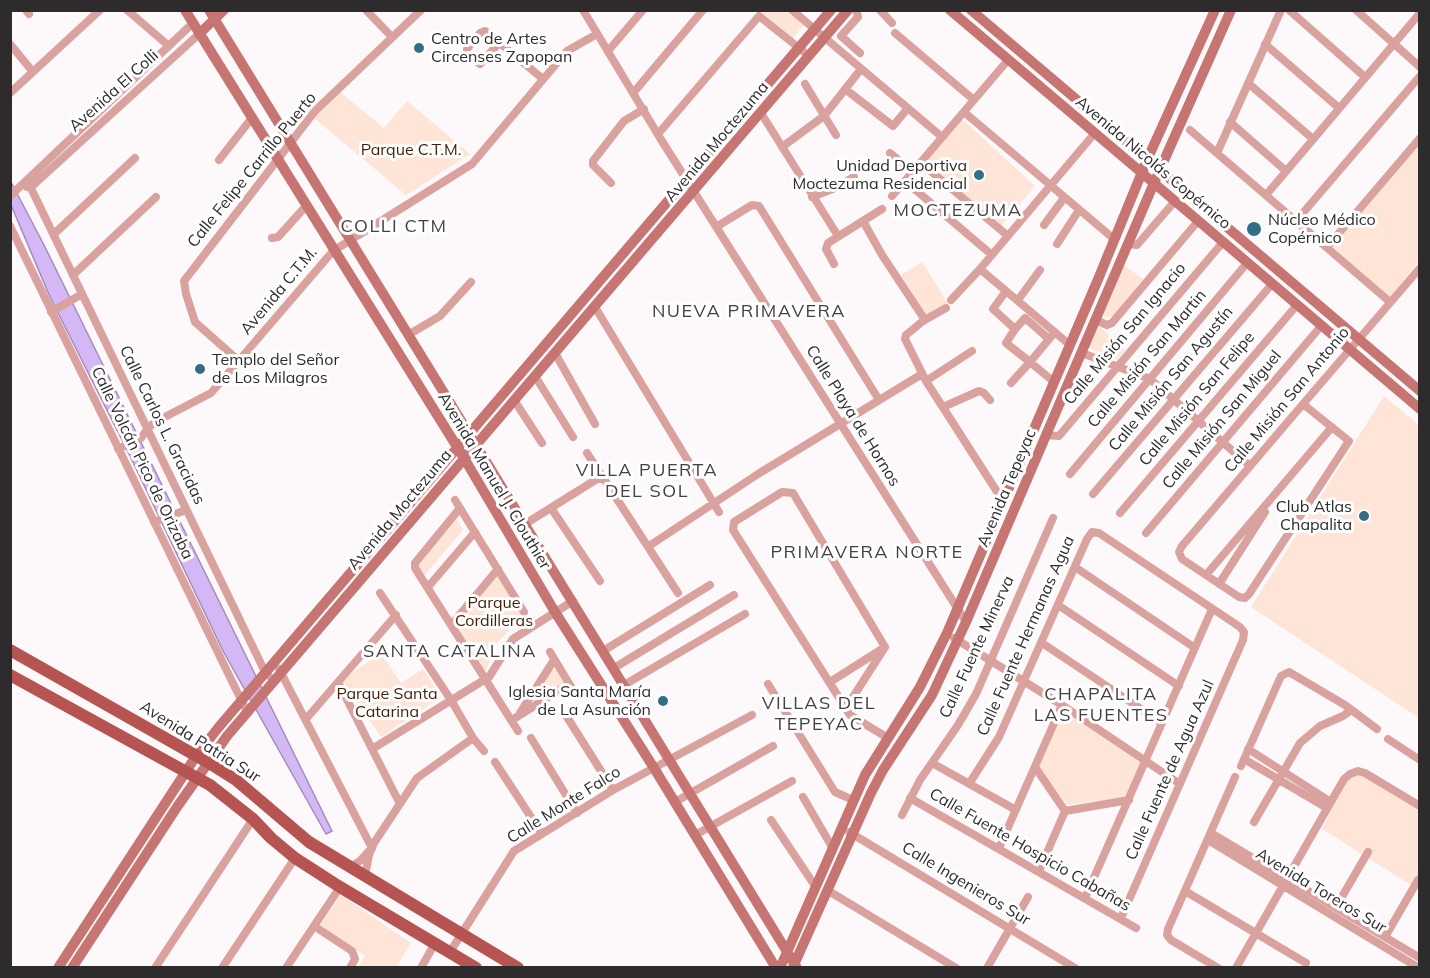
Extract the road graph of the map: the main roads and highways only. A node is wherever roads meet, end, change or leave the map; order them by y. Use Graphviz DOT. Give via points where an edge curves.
graph roads {
  1 [pos="10,650"];
  2 [pos="10,675"];
  3 [pos="476,968"];
  4 [pos="518,968"];
  1 -- 4 [label="main road, Avenida Patria Sur" via="209,763 239,782 309,842"];
  2 -- 3 [label="main road, Avenida Patria Sur" via="199,778 254,819 295,858"];
}
